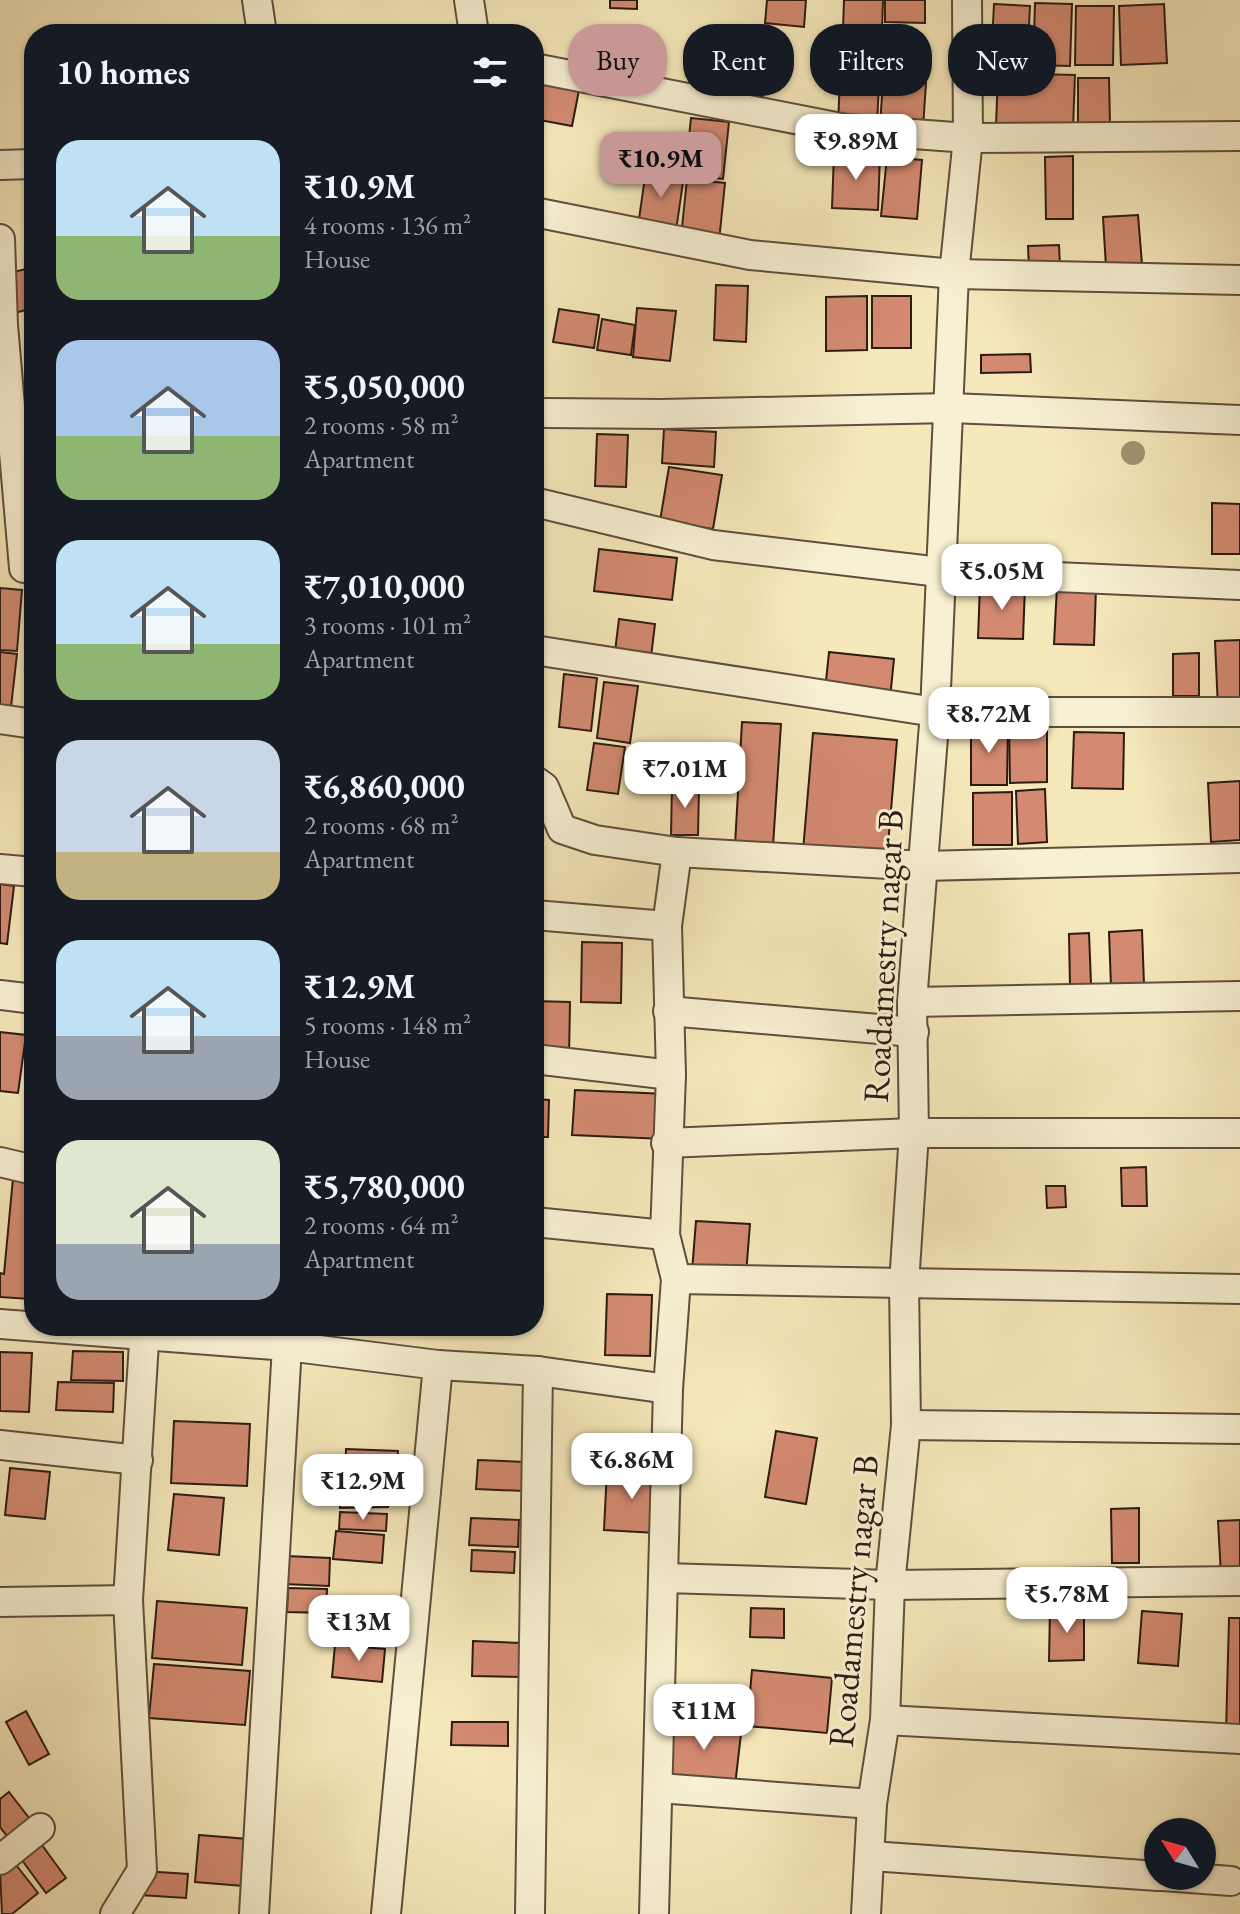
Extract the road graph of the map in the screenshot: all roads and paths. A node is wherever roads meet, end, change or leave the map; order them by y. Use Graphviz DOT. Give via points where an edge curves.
graph roads {
  1 [pos="257,0"];
  2 [pos="469,0"];
  3 [pos="967,0"];
  4 [pos="261,24"];
  5 [pos="473,24"];
  6 [pos="544,70"];
  7 [pos="1240,136"];
  8 [pos="968,138"];
  9 [pos="24,164"];
  10 [pos="0,165"];
  11 [pos="544,214"];
  12 [pos="0,239"];
  13 [pos="954,274"];
  14 [pos="1240,280"];
  15 [pos="22,402"];
  16 [pos="950,408"];
  17 [pos="546,413"];
  18 [pos="1240,420"];
  19 [pos="544,504"];
  20 [pos="19,566"];
  21 [pos="940,572"];
  22 [pos="1240,585"];
  23 [pos="544,652"];
  24 [pos="935,712"];
  25 [pos="1240,712"];
  26 [pos="0,719"];
  27 [pos="24,723"];
  28 [pos="544,787"];
  29 [pos="677,852"];
  30 [pos="1240,858"];
  31 [pos="924,866"];
  32 [pos="0,869"];
  33 [pos="24,871"];
  34 [pos="544,916"];
  35 [pos="667,926"];
  36 [pos="0,995"];
  37 [pos="1240,996"];
  38 [pos="24,998"];
  39 [pos="912,1002"];
  40 [pos="668,1011"];
  41 [pos="914,1032"];
  42 [pos="544,1060"];
  43 [pos="671,1075"];
  44 [pos="914,1133"];
  45 [pos="1240,1133"];
  46 [pos="666,1143"];
  47 [pos="0,1162"];
  48 [pos="24,1168"];
  49 [pos="544,1223"];
  50 [pos="665,1235"];
  51 [pos="676,1279"];
  52 [pos="904,1284"];
  53 [pos="1240,1289"];
  54 [pos="0,1324"];
  55 [pos="24,1325"];
  56 [pos="145,1336"];
  57 [pos="192,1336"];
  58 [pos="287,1346"];
  59 [pos="438,1365"];
  60 [pos="538,1371"];
  61 [pos="668,1389"];
  62 [pos="906,1425"];
  63 [pos="1240,1429"];
  64 [pos="0,1445"];
  65 [pos="138,1460"];
  66 [pos="665,1578"];
  67 [pos="1240,1581"];
  68 [pos="890,1585"];
  69 [pos="128,1600"];
  70 [pos="0,1602"];
  71 [pos="885,1720"];
  72 [pos="1240,1739"];
  73 [pos="659,1788"];
  74 [pos="872,1804"];
  75 [pos="40,1828"];
  76 [pos="871,1856"];
  77 [pos="0,1860"];
  78 [pos="1144,1875"];
  79 [pos="1216,1880"];
  80 [pos="1231,1881"];
  81 [pos="115,1914"];
  82 [pos="254,1914"];
  83 [pos="386,1914"];
  84 [pos="530,1914"];
  85 [pos="654,1914"];
  86 [pos="866,1914"];
  1 -- 4 [label="street"];
  2 -- 5 [label="street"];
  3 -- 8 [label="street, Roadamestry nagar B"];
  6 -- 8 [label="street" via="846,129"];
  7 -- 8 [label="street"];
  8 -- 13 [label="street, Roadamestry nagar B"];
  9 -- 10 [label="street"];
  11 -- 13 [label="street" via="750,255"];
  12 -- 15 [label="street" via="3,325"];
  13 -- 14 [label="street"];
  13 -- 16 [label="street, Roadamestry nagar B"];
  15 -- 20 [label="street"];
  16 -- 17 [label="street"];
  16 -- 18 [label="street"];
  16 -- 21 [label="street, Roadamestry nagar B"];
  19 -- 21 [label="street" via="713,545"];
  21 -- 22 [label="street"];
  21 -- 24 [label="street, Roadamestry nagar B"];
  23 -- 24 [label="street"];
  24 -- 25 [label="street"];
  24 -- 31 [label="street, Roadamestry nagar B"];
  26 -- 27 [label="street"];
  28 -- 29 [label="street" via="562,829 595,840"];
  29 -- 31 [label="street"];
  29 -- 35 [label="street"];
  30 -- 31 [label="street"];
  31 -- 39 [label="street, Roadamestry nagar B"];
  32 -- 33 [label="street"];
  34 -- 35 [label="street"];
  35 -- 40 [label="street"];
  36 -- 38 [label="street"];
  37 -- 39 [label="street"];
  39 -- 41 [label="street, Roadamestry nagar B"];
  40 -- 41 [label="street"];
  40 -- 43 [label="street"];
  41 -- 44 [label="street, Roadamestry nagar B"];
  42 -- 43 [label="street"];
  43 -- 46 [label="street"];
  44 -- 45 [label="street"];
  44 -- 46 [label="street"];
  44 -- 52 [label="street, Roadamestry nagar B"];
  46 -- 50 [label="street"];
  47 -- 48 [label="street"];
  49 -- 50 [label="street"];
  50 -- 51 [label="street"];
  51 -- 52 [label="street"];
  51 -- 61 [label="street"];
  52 -- 53 [label="street"];
  52 -- 62 [label="street, Roadamestry nagar B"];
  54 -- 55 [label="street"];
  56 -- 65 [label="street"];
  57 -- 58 [label="street"];
  58 -- 59 [label="street"];
  58 -- 82 [label="street"];
  59 -- 60 [label="street"];
  59 -- 83 [label="street"];
  60 -- 61 [label="street"];
  60 -- 84 [label="street"];
  61 -- 66 [label="street"];
  62 -- 63 [label="street"];
  62 -- 68 [label="street, Roadamestry nagar B"];
  64 -- 65 [label="street"];
  65 -- 69 [label="street"];
  66 -- 68 [label="street"];
  66 -- 73 [label="street"];
  67 -- 68 [label="street"];
  68 -- 71 [label="street, Roadamestry nagar B"];
  69 -- 70 [label="street"];
  69 -- 81 [label="street" via="142,1870"];
  71 -- 72 [label="street"];
  71 -- 74 [label="street, Roadamestry nagar B"];
  73 -- 74 [label="street"];
  73 -- 85 [label="street"];
  74 -- 76 [label="street, Roadamestry nagar B"];
  75 -- 77 [label="street"];
  76 -- 78 [label="street"];
  76 -- 86 [label="street, Roadamestry nagar B"];
  79 -- 80 [label="street"];
}
